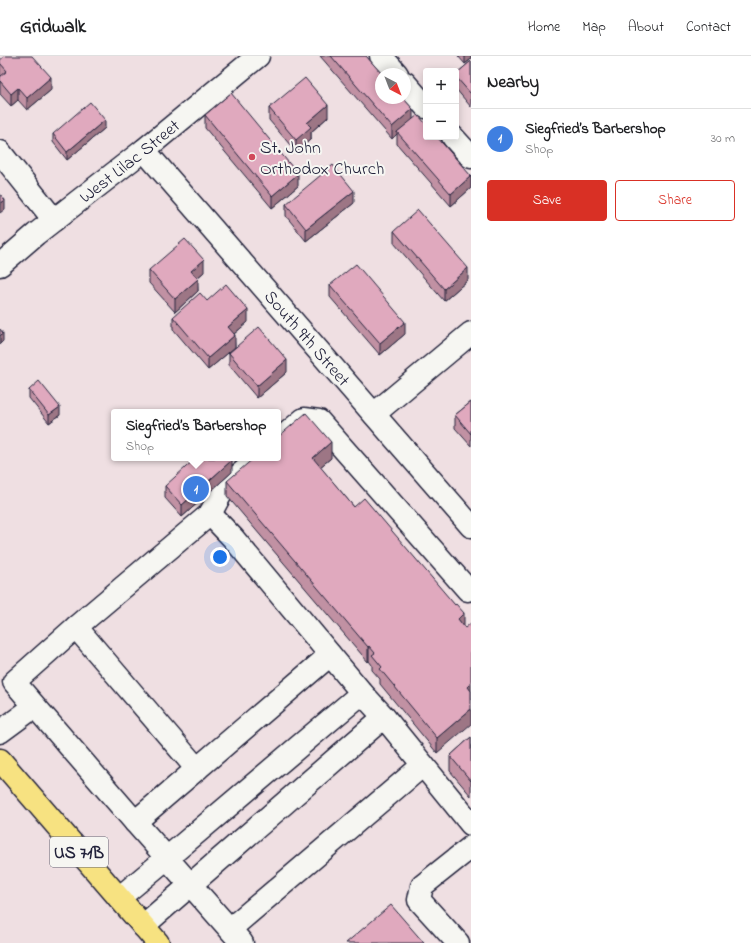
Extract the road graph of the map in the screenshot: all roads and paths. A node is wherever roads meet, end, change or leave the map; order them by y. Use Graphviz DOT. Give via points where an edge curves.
graph roads {
  1 [pos="258,56"];
  2 [pos="381,56"];
  3 [pos="392,68"];
  4 [pos="411,90"];
  5 [pos="423,104"];
  6 [pos="456,140"];
  7 [pos="144,150"];
  8 [pos="0,152"];
  9 [pos="471,157"];
  10 [pos="54,220"];
  11 [pos="0,265"];
  12 [pos="471,333"];
  13 [pos="374,414"];
  14 [pos="281,439"];
  15 [pos="256,461"];
  16 [pos="210,514"];
  17 [pos="471,526"];
  18 [pos="470,590"];
  19 [pos="76,627"];
  20 [pos="330,655"];
  21 [pos="362,693"];
  22 [pos="34,707"];
  23 [pos="384,717"];
  24 [pos="0,732"];
  25 [pos="0,760"];
  26 [pos="423,765"];
  27 [pos="197,769"];
  28 [pos="135,822"];
  29 [pos="471,824"];
  30 [pos="471,847"];
  31 [pos="167,858"];
  32 [pos="190,884"];
  33 [pos="118,898"];
  34 [pos="143,926"];
  35 [pos="236,936"];
  36 [pos="158,943"];
  37 [pos="458,943"];
  1 -- 7 [label="street, West Lilac Street"];
  2 -- 3 [label="street"];
  4 -- 5 [label="street"];
  6 -- 9 [label="street"];
  7 -- 10 [label="street, West Lilac Street"];
  7 -- 13 [label="street, South 9th Street"];
  8 -- 10 [label="street"];
  10 -- 11 [label="street, West Lilac Street"];
  12 -- 13 [label="street"];
  13 -- 17 [label="street, South 9th Street"];
  14 -- 18 [label="street" via="304,419 319,421"];
  15 -- 16 [label="street" via="224,488"];
  16 -- 19 [label="street"];
  16 -- 20 [label="street"];
  19 -- 22 [label="street" via="14,682"];
  19 -- 27 [label="street"];
  20 -- 21 [label="street"];
  20 -- 27 [label="street"];
  21 -- 23 [label="street"];
  21 -- 31 [label="street"];
  22 -- 24 [label="street"];
  22 -- 28 [label="street"];
  23 -- 26 [label="street"];
  23 -- 32 [label="street"];
  25 -- 33 [label="main road, US 71B"];
  26 -- 29 [label="street"];
  26 -- 35 [label="street"];
  27 -- 28 [label="street"];
  28 -- 31 [label="street"];
  30 -- 37 [label="street" via="422,886 419,900"];
  31 -- 32 [label="street"];
  31 -- 33 [label="street"];
  32 -- 34 [label="street"];
  32 -- 35 [label="street"];
  33 -- 34 [label="main road, US 71B"];
  34 -- 36 [label="main road, US 71B"];
}
